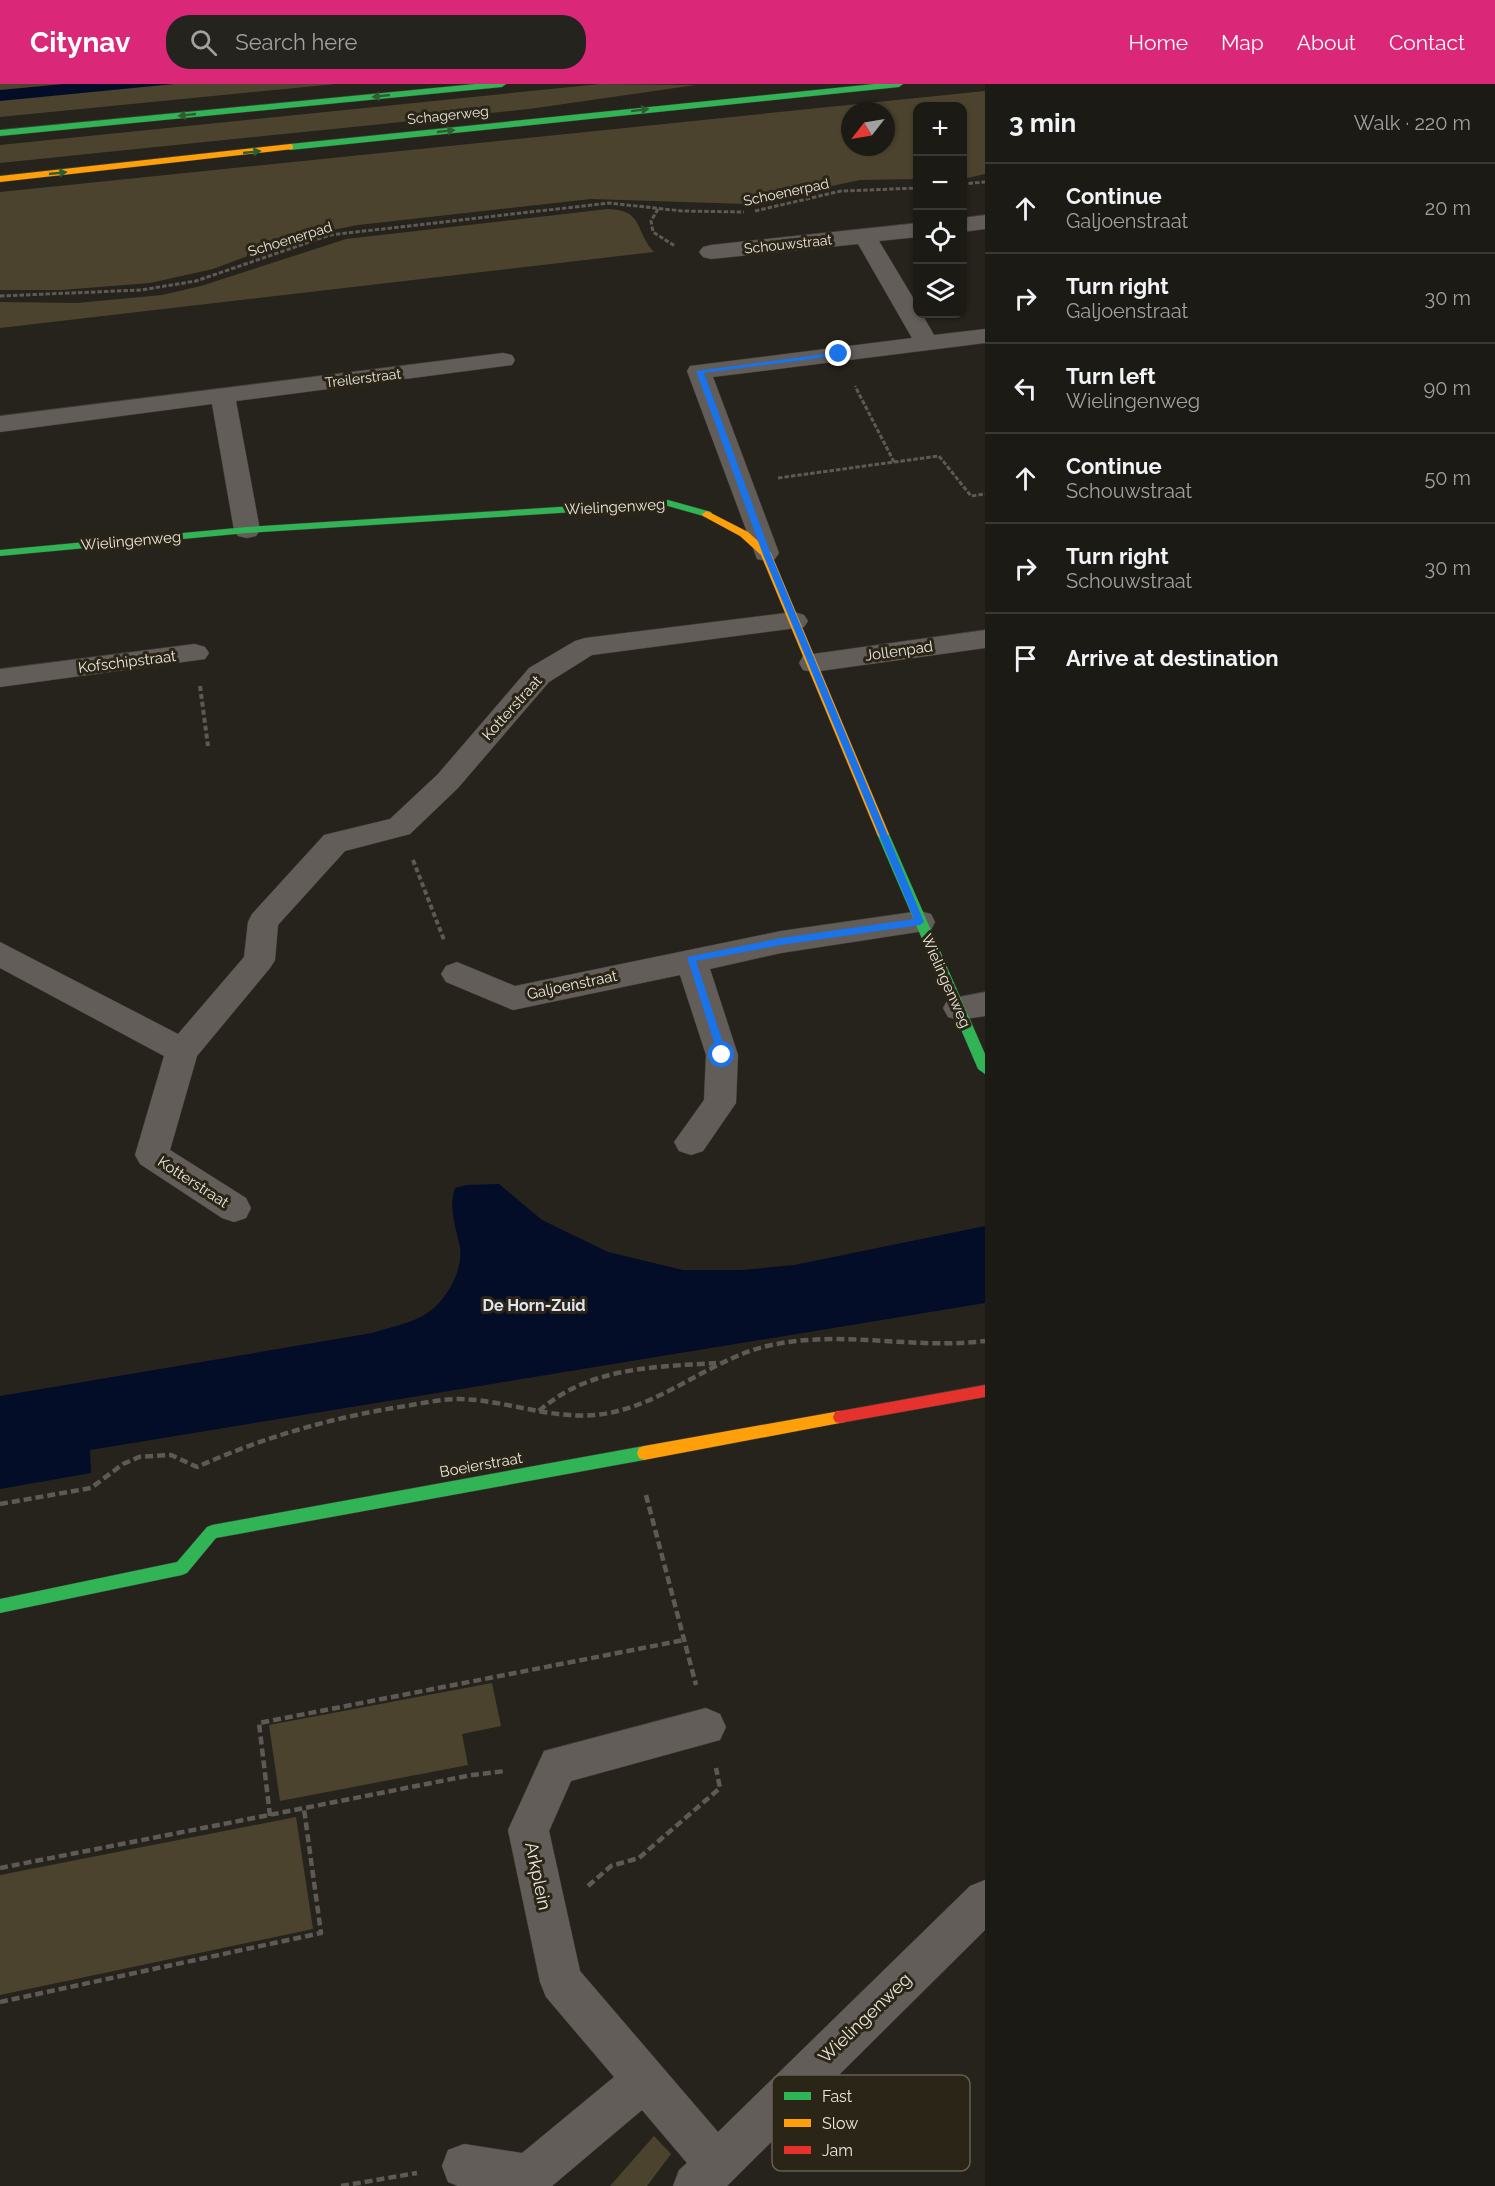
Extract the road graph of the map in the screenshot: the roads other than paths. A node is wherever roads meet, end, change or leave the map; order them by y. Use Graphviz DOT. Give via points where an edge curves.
graph roads {
  1 [pos="502,84"];
  2 [pos="899,84"];
  3 [pos="0,133"];
  4 [pos="0,179"];
  5 [pos="985,222"];
  6 [pos="967,224"];
  7 [pos="913,231"];
  8 [pos="865,236"];
  9 [pos="711,252"];
  10 [pos="985,336"];
  11 [pos="927,342"];
  12 [pos="503,360"];
  13 [pos="223,396"];
  14 [pos="0,424"];
  15 [pos="247,530"];
  16 [pos="766,552"];
  17 [pos="0,553"];
  18 [pos="794,621"];
  19 [pos="985,639"];
  20 [pos="195,653"];
  21 [pos="813,663"];
  22 [pos="0,678"];
  23 [pos="920,922"];
  24 [pos="0,954"];
  25 [pos="691,959"];
  26 [pos="457,974"];
  27 [pos="972,1006"];
  28 [pos="182,1051"];
  29 [pos="985,1069"];
  30 [pos="691,1142"];
  31 [pos="234,1208"];
  32 [pos="985,1391"];
  33 [pos="0,1606"];
  34 [pos="706,1727"];
  35 [pos="985,1901"];
  36 [pos="807,2075"];
  37 [pos="644,2080"];
  38 [pos="772,2109"];
  39 [pos="465,2166"];
  40 [pos="705,2175"];
  1 -- 3 [label="street, Schagerweg, one-way"];
  4 -- 2 [label="street, Schagerweg, one-way"];
  5 -- 6 [label="street"];
  7 -- 8 [label="street, Schouwstraat"];
  8 -- 9 [label="street, Schouwstraat"];
  8 -- 11 [label="street"];
  10 -- 11 [label="street"];
  11 -- 16 [label="street" via="699,371"];
  12 -- 13 [label="street, Treilerstraat"];
  13 -- 14 [label="street, Treilerstraat"];
  13 -- 15 [label="street"];
  15 -- 16 [label="street, Wielingenweg" via="668,503 721,519 750,536"];
  15 -- 17 [label="street, Wielingenweg"];
  16 -- 18 [label="street, Wielingenweg"];
  18 -- 21 [label="street, Wielingenweg"];
  18 -- 28 [label="street, Kotterstraat" via="585,647 539,675 448,781 400,826 335,843 263,922 259,960"];
  19 -- 21 [label="street, Jollenpad"];
  20 -- 22 [label="street, Kofschipstraat"];
  21 -- 23 [label="street, Wielingenweg"];
  23 -- 25 [label="street, Galjoenstraat"];
  23 -- 27 [label="street, Wielingenweg"];
  24 -- 28 [label="street"];
  25 -- 26 [label="street, Galjoenstraat" via="513,998"];
  25 -- 30 [label="street" via="722,1055 720,1103"];
  27 -- 29 [label="street, Wielingenweg"];
  28 -- 31 [label="street, Kotterstraat" via="152,1155"];
  32 -- 33 [label="street, Boeierstraat" via="212,1532 182,1568"];
  34 -- 37 [label="street, Arkplein" via="558,1765 528,1830 561,1982"];
  35 -- 36 [label="street, Wielingenweg"];
  37 -- 39 [label="street" via="529,2176"];
  37 -- 40 [label="street, Arkplein"];
  38 -- 40 [label="street, Wielingenweg"];
}
